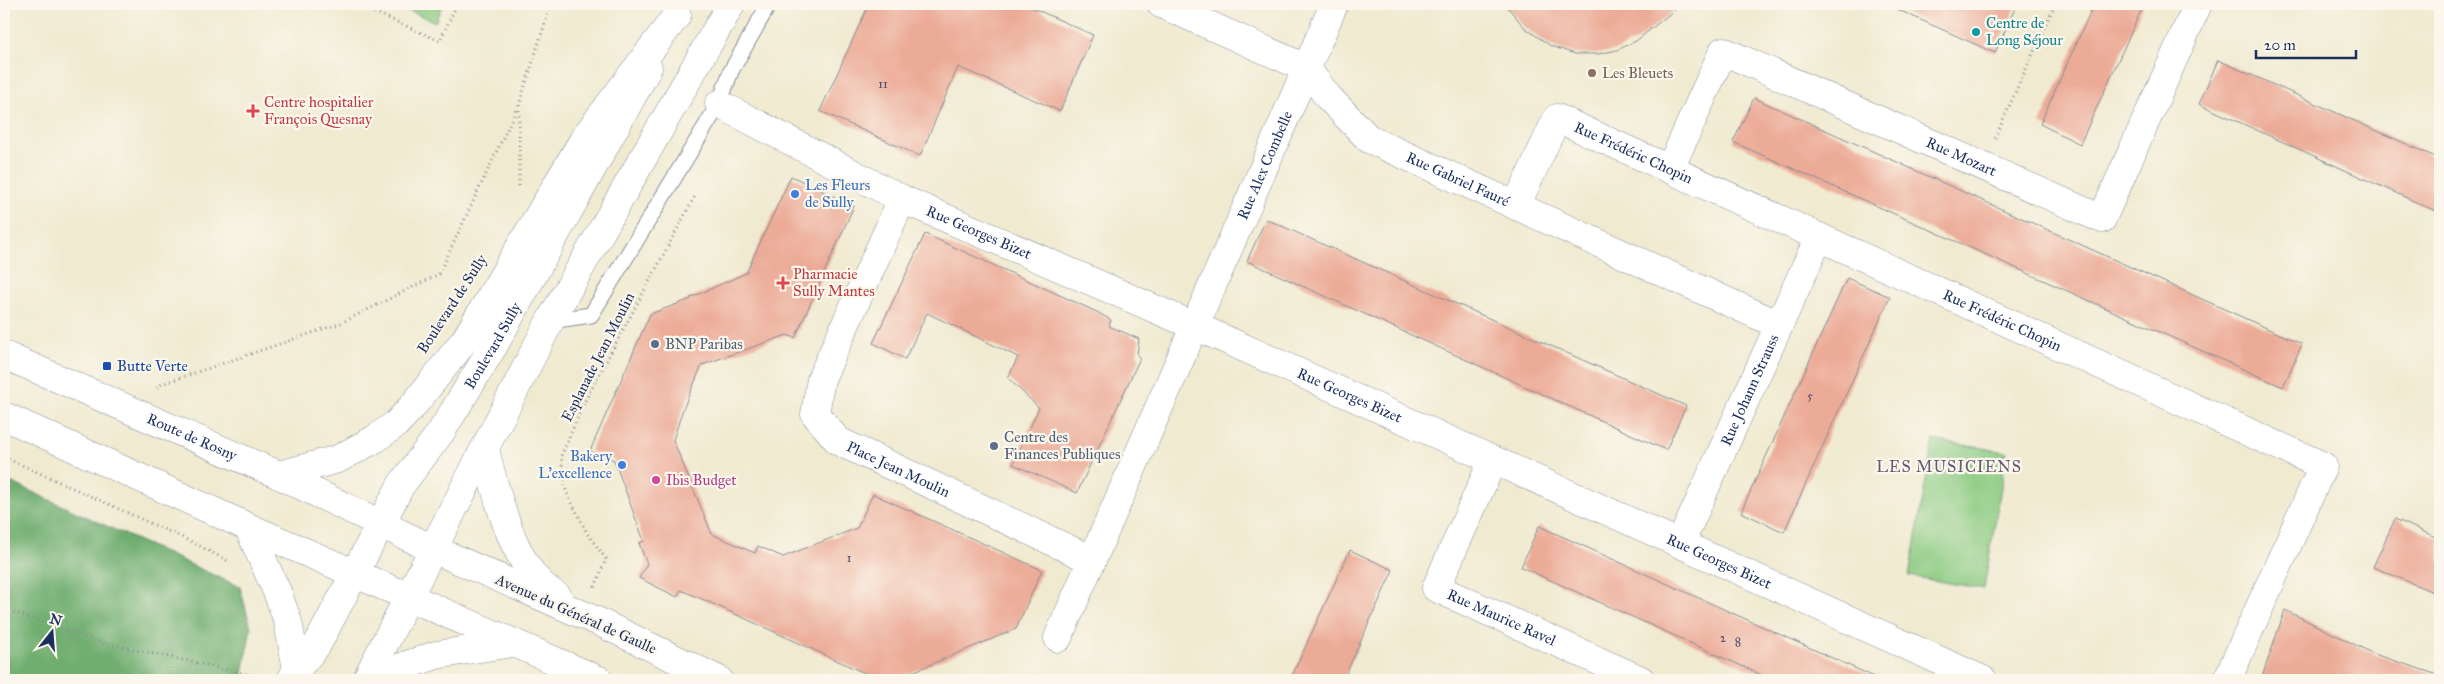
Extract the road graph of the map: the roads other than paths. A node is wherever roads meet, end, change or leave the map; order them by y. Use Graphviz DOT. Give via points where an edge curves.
graph roads {
  1 [pos="731,4"];
  2 [pos="769,4"];
  3 [pos="1161,4"];
  4 [pos="1334,4"];
  5 [pos="2198,4"];
  6 [pos="680,9"];
  7 [pos="1306,68"];
  8 [pos="719,104"];
  9 [pos="1670,169"];
  10 [pos="902,199"];
  11 [pos="1516,206"];
  12 [pos="1819,237"];
  13 [pos="550,321"];
  14 [pos="1779,325"];
  15 [pos="1194,326"];
  16 [pos="4,355"];
  17 [pos="4,416"];
  18 [pos="485,449"];
  19 [pos="1493,460"];
  20 [pos="279,475"];
  21 [pos="379,524"];
  22 [pos="248,527"];
  23 [pos="1680,544"];
  24 [pos="433,549"];
  25 [pos="1092,560"];
  26 [pos="355,574"];
  27 [pos="408,597"];
  28 [pos="584,616"];
  29 [pos="1058,638"];
  30 [pos="512,643"];
  31 [pos="286,675"];
  32 [pos="367,680"];
  33 [pos="599,680"];
  34 [pos="719,680"];
  35 [pos="1641,680"];
  36 [pos="1983,680"];
  37 [pos="2227,680"];
  1 -- 13 [label="street"];
  2 -- 8 [label="lane" via="731,71"];
  3 -- 7 [label="street, Rue Gabriel Fauré"];
  4 -- 7 [label="street, Rue Alex Combelle"];
  5 -- 9 [label="street, Rue Mozart" via="2102,219 1723,51"];
  6 -- 20 [label="street" via="585,137 465,340 412,407 382,434 338,459"];
  6 -- 21 [label="street, Boulevard Sully" via="493,347 441,432 401,484"];
  7 -- 11 [label="street, Rue Gabriel Fauré" via="1369,138"];
  7 -- 15 [label="street, Rue Alex Combelle"];
  8 -- 10 [label="street, Rue Georges Bizet"];
  8 -- 13 [label="lane" via="591,314"];
  9 -- 11 [label="street, Rue Frédéric Chopin" via="1557,118"];
  9 -- 12 [label="street, Rue Frédéric Chopin"];
  10 -- 15 [label="street, Rue Georges Bizet"];
  10 -- 25 [label="street, Place Jean Moulin" via="821,379 815,414 838,441"];
  11 -- 14 [label="street, Rue Gabriel Fauré"];
  12 -- 14 [label="street, Rue Johann Strauss"];
  12 -- 37 [label="street, Rue Frédéric Chopin" via="2323,466"];
  13 -- 18 [label="street"];
  14 -- 23 [label="street, Rue Johann Strauss"];
  15 -- 19 [label="street, Rue Georges Bizet"];
  15 -- 25 [label="street"];
  16 -- 20 [label="street, Route de Rosny"];
  17 -- 22 [label="street"];
  18 -- 24 [label="street"];
  18 -- 28 [label="street" via="499,504 511,536 528,566 540,583"];
  19 -- 23 [label="street, Rue Georges Bizet"];
  19 -- 35 [label="street, Rue Maurice Ravel" via="1436,588"];
  20 -- 21 [label="street, Route de Rosny"];
  21 -- 24 [label="street, Avenue du Général de Gaulle"];
  21 -- 26 [label="street, Boulevard Sully"];
  22 -- 26 [label="street"];
  22 -- 31 [label="street" via="285,612"];
  23 -- 36 [label="street, Rue Georges Bizet"];
  24 -- 27 [label="street"];
  24 -- 28 [label="street, Avenue du Général de Gaulle"];
  25 -- 29 [label="street"];
  26 -- 27 [label="street"];
  26 -- 31 [label="street, Boulevard Sully" via="317,645"];
  27 -- 30 [label="street"];
  27 -- 32 [label="street"];
  28 -- 34 [label="street, Avenue du Général de Gaulle"];
  30 -- 32 [label="street" via="436,656"];
  30 -- 33 [label="street"];
}
